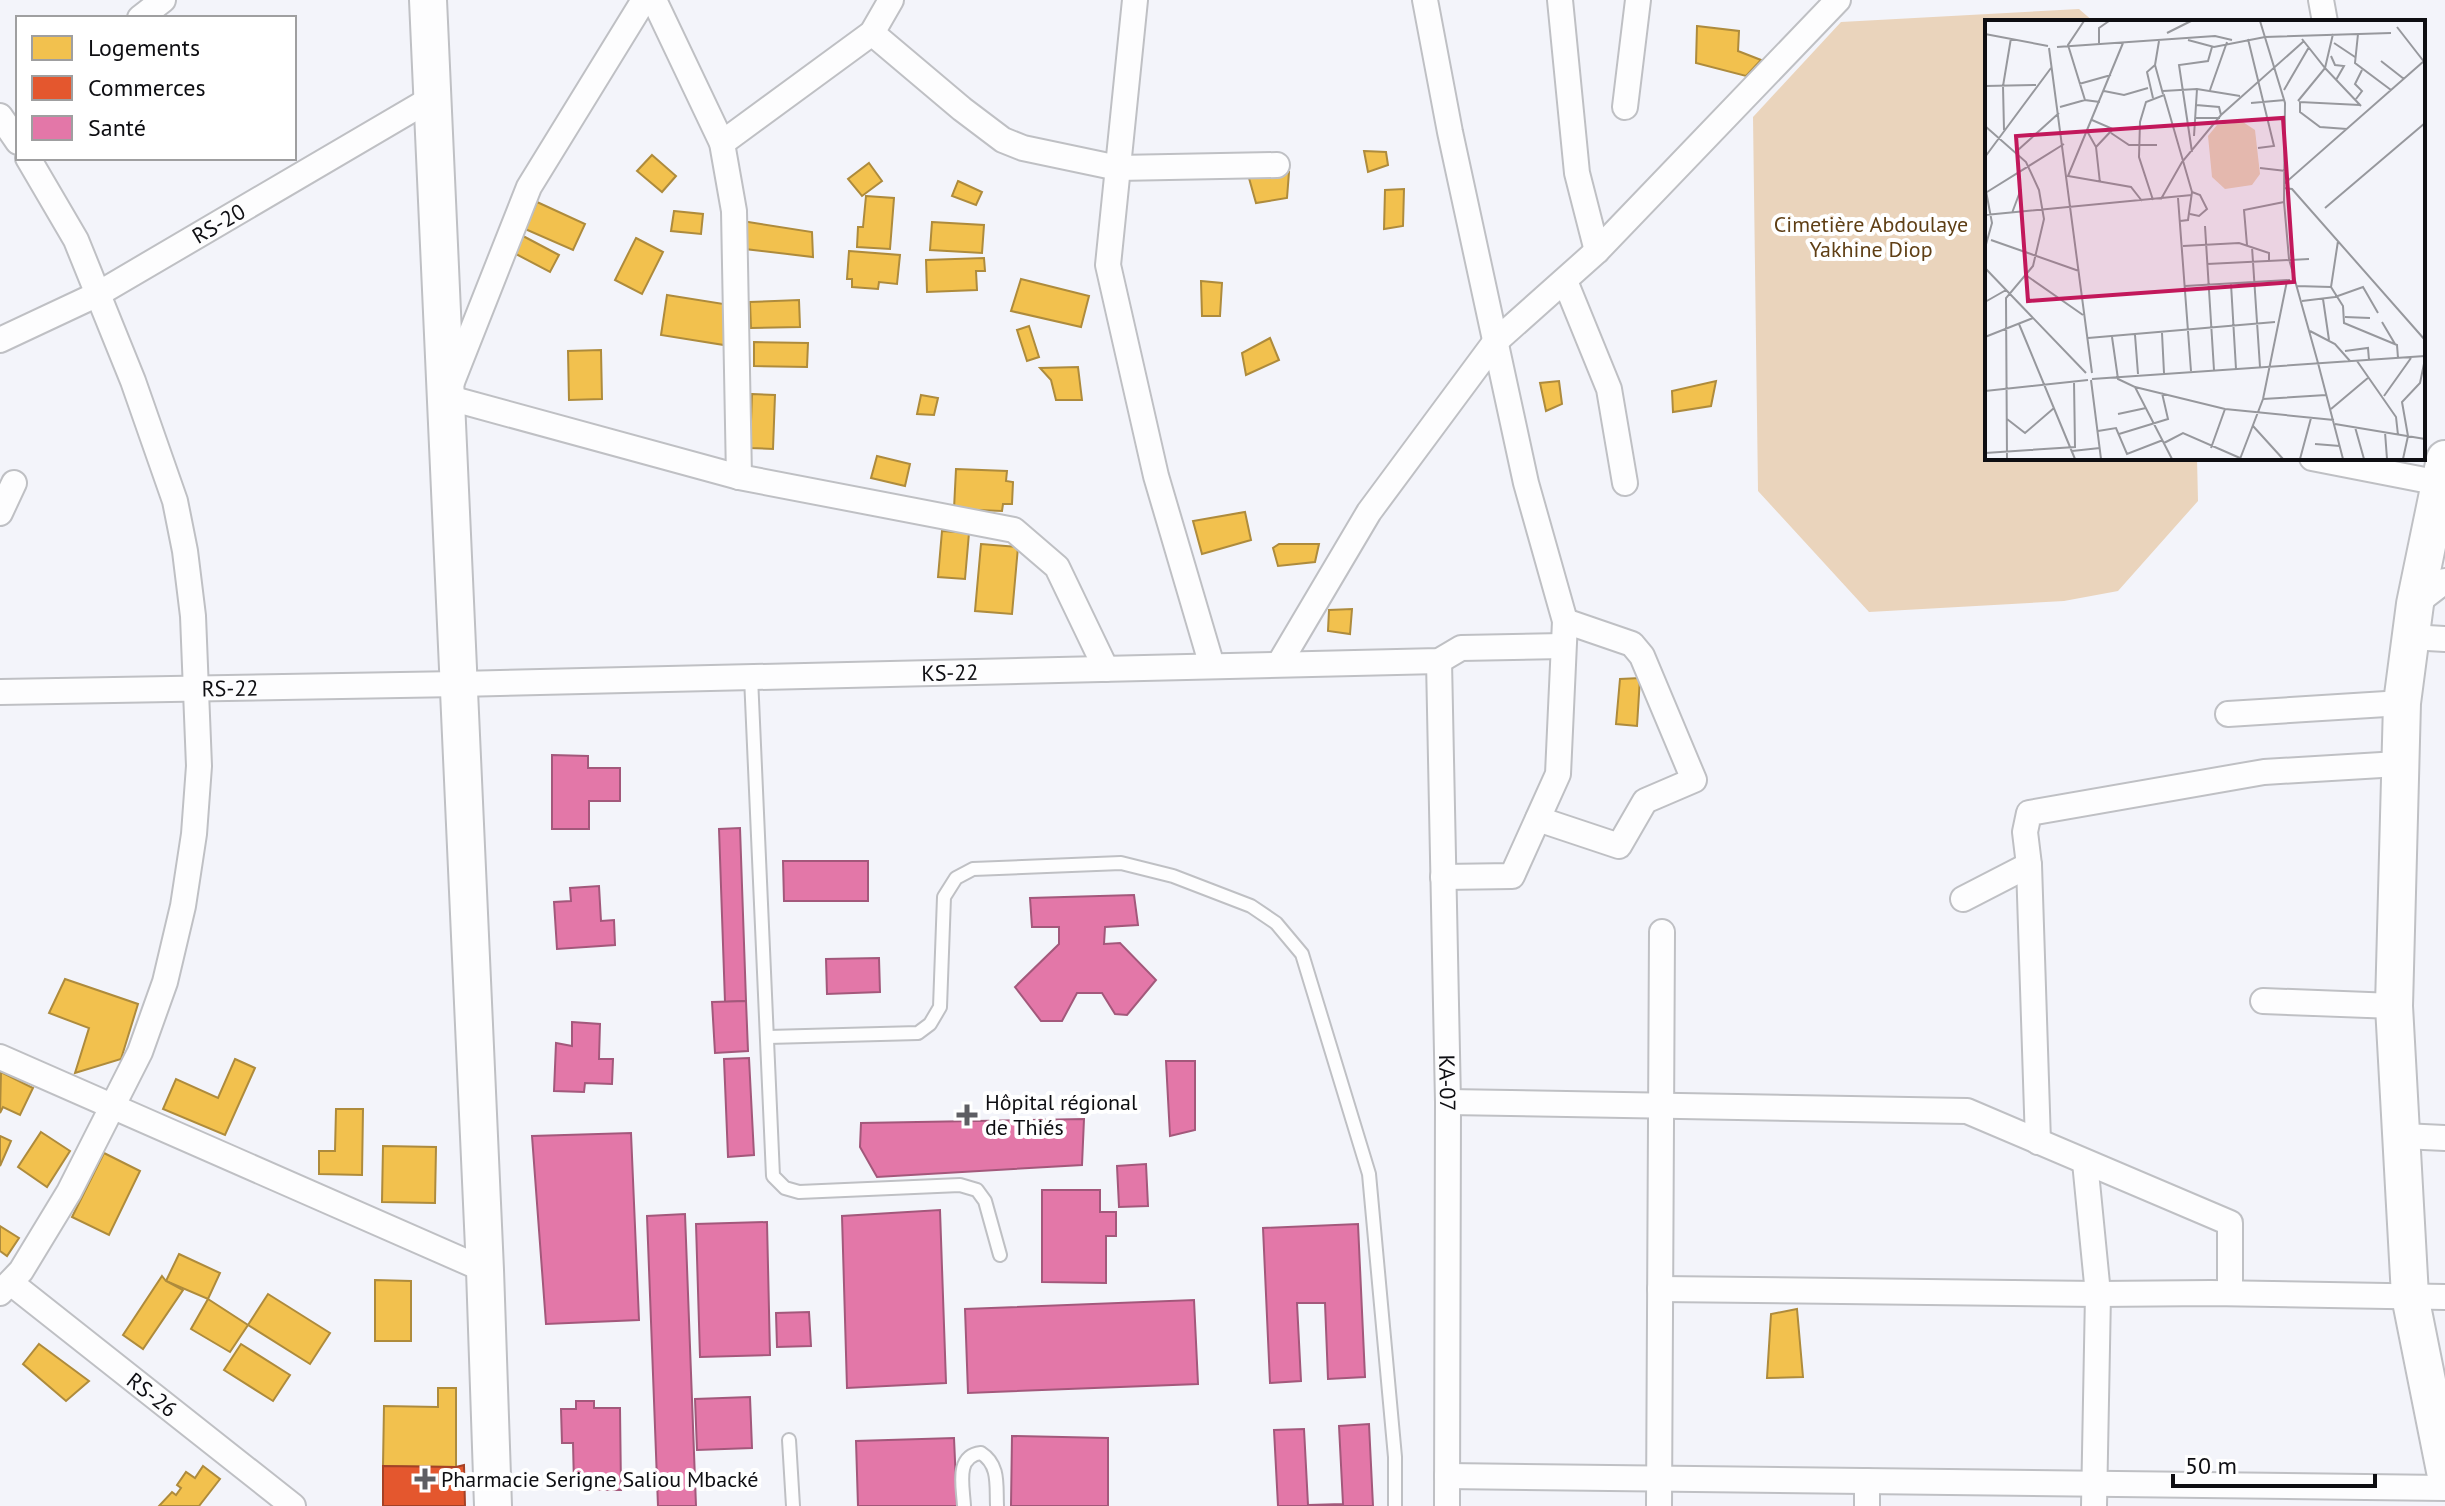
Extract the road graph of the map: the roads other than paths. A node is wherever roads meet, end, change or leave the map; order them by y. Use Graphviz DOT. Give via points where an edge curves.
graph roads {
  1 [pos="163,0"];
  2 [pos="428,0"];
  3 [pos="644,0"];
  4 [pos="654,0"];
  5 [pos="891,0"];
  6 [pos="1135,0"];
  7 [pos="1425,0"];
  8 [pos="1560,0"];
  9 [pos="1638,0"];
  10 [pos="1838,0"];
  11 [pos="2321,0"];
  12 [pos="143,16"];
  13 [pos="2325,20"];
  14 [pos="872,33"];
  15 [pos="432,98"];
  16 [pos="1625,107"];
  17 [pos="722,143"];
  18 [pos="29,160"];
  19 [pos="1277,165"];
  20 [pos="1118,168"];
  21 [pos="1597,251"];
  22 [pos="1565,281"];
  23 [pos="98,294"];
  24 [pos="0,340"];
  25 [pos="1495,342"];
  26 [pos="446,397"];
  27 [pos="2332,460"];
  28 [pos="2442,471"];
  29 [pos="739,477"];
  30 [pos="14,483"];
  31 [pos="1625,483"];
  32 [pos="0,513"];
  33 [pos="2445,581"];
  34 [pos="1565,621"];
  35 [pos="2423,627"];
  36 [pos="1563,646"];
  37 [pos="1439,661"];
  38 [pos="1279,664"];
  39 [pos="1212,666"];
  40 [pos="1106,669"];
  41 [pos="751,677"];
  42 [pos="459,684"];
  43 [pos="195,687"];
  44 [pos="0,692"];
  45 [pos="2402,703"];
  46 [pos="2228,714"];
  47 [pos="2398,764"];
  48 [pos="1538,819"];
  49 [pos="2029,865"];
  50 [pos="1443,877"];
  51 [pos="1963,899"];
  52 [pos="1662,932"];
  53 [pos="2263,1001"];
  54 [pos="2394,1006"];
  55 [pos="768,1037"];
  56 [pos="0,1057"];
  57 [pos="1448,1102"];
  58 [pos="1661,1106"];
  59 [pos="112,1107"];
  60 [pos="2403,1136"];
  61 [pos="2445,1138"];
  62 [pos="2038,1142"];
  63 [pos="2085,1162"];
  64 [pos="1000,1255"];
  65 [pos="485,1270"];
  66 [pos="6,1288"];
  67 [pos="1660,1289"];
  68 [pos="2230,1293"];
  69 [pos="2098,1294"];
  70 [pos="2428,1297"];
  71 [pos="789,1440"];
  72 [pos="2445,1471"];
  73 [pos="1447,1476"];
  74 [pos="1659,1478"];
  75 [pos="1867,1481"];
  76 [pos="2445,1488"];
  77 [pos="2095,1495"];
  78 [pos="2378,1496"];
  79 [pos="293,1506"];
  80 [pos="493,1506"];
  81 [pos="793,1506"];
  82 [pos="964,1506"];
  83 [pos="997,1506"];
  84 [pos="1395,1506"];
  85 [pos="1447,1506"];
  86 [pos="1659,1506"];
  87 [pos="1867,1506"];
  1 -- 12 [label="street"];
  2 -- 15 [label="main road"];
  3 -- 26 [label="street" via="529,187"];
  4 -- 17 [label="street"];
  5 -- 14 [label="street"];
  6 -- 20 [label="street"];
  7 -- 25 [label="street"];
  8 -- 21 [label="street" via="1577,173"];
  9 -- 16 [label="street"];
  10 -- 21 [label="street"];
  11 -- 13 [label="street"];
  14 -- 17 [label="street"];
  14 -- 20 [label="street" via="1003,140"];
  15 -- 23 [label="street, RS-20"];
  15 -- 26 [label="main road"];
  17 -- 29 [label="street" via="734,211"];
  18 -- 23 [label="street" via="76,240"];
  19 -- 20 [label="street"];
  20 -- 39 [label="street" via="1108,265 1156,476"];
  21 -- 22 [label="street"];
  22 -- 25 [label="street"];
  22 -- 31 [label="street" via="1609,389"];
  23 -- 24 [label="street, RS-20"];
  23 -- 43 [label="street" via="175,501 191,603"];
  25 -- 34 [label="street" via="1526,483"];
  25 -- 38 [label="street" via="1369,512"];
  26 -- 29 [label="street"];
  26 -- 42 [label="main road"];
  27 -- 28 [label="street"];
  28 -- 35 [label="main road"];
  29 -- 40 [label="street" via="1014,530 1057,567"];
  30 -- 32 [label="street"];
  33 -- 35 [label="street"];
  34 -- 36 [label="street"];
  34 -- 48 [label="street" via="1632,644 1642,656 1694,780 1645,801 1619,846"];
  35 -- 45 [label="main road"];
  36 -- 37 [label="street, KS-22" via="1461,648"];
  36 -- 48 [label="street" via="1558,774"];
  37 -- 38 [label="street, KS-22"];
  37 -- 50 [label="street, KA-07"];
  38 -- 39 [label="street, KS-22"];
  39 -- 40 [label="street, KS-22"];
  40 -- 41 [label="street, KS-22"];
  41 -- 42 [label="street, KS-22"];
  41 -- 55 [label="lane"];
  42 -- 43 [label="street, RS-22"];
  42 -- 65 [label="main road"];
  43 -- 44 [label="street, RS-22"];
  43 -- 59 [label="street" via="199,766 183,906 165,982 140,1052"];
  45 -- 46 [label="street"];
  45 -- 47 [label="main road"];
  47 -- 49 [label="street" via="2264,772 2029,813"];
  47 -- 54 [label="main road"];
  48 -- 50 [label="street" via="1512,876"];
  49 -- 51 [label="street"];
  49 -- 62 [label="street"];
  50 -- 57 [label="street, KA-07"];
  52 -- 58 [label="street"];
  53 -- 54 [label="street"];
  54 -- 60 [label="main road"];
  55 -- 64 [label="lane" via="773,1176 785,1188 799,1192 960,1185 977,1190"];
  55 -- 84 [label="lane" via="918,1033 930,1024 940,1007 944,897 956,878 973,869 1121,863 1251,906 1276,923 1302,954 1369,1174"];
  56 -- 59 [label="street"];
  57 -- 58 [label="street"];
  57 -- 73 [label="street, KA-07"];
  58 -- 62 [label="street" via="1967,1111"];
  58 -- 67 [label="street"];
  59 -- 65 [label="street"];
  59 -- 66 [label="street" via="69,1192"];
  60 -- 61 [label="street"];
  60 -- 70 [label="main road"];
  62 -- 63 [label="street"];
  63 -- 68 [label="street" via="2230,1223"];
  63 -- 69 [label="street"];
  65 -- 80 [label="main road"];
  66 -- 79 [label="street, RS-26"];
  67 -- 69 [label="street"];
  67 -- 74 [label="street"];
  68 -- 69 [label="street"];
  68 -- 70 [label="street"];
  69 -- 77 [label="street"];
  70 -- 72 [label="main road"];
  71 -- 81 [label="lane"];
  73 -- 74 [label="street"];
  73 -- 85 [label="street, KA-07"];
  74 -- 75 [label="street"];
  74 -- 86 [label="street"];
  75 -- 77 [label="street"];
  75 -- 87 [label="street"];
  76 -- 78 [label="street"];
  77 -- 78 [label="street"];
  82 -- 83 [label="lane" via="965,1459 981,1453 995,1468"];
}
